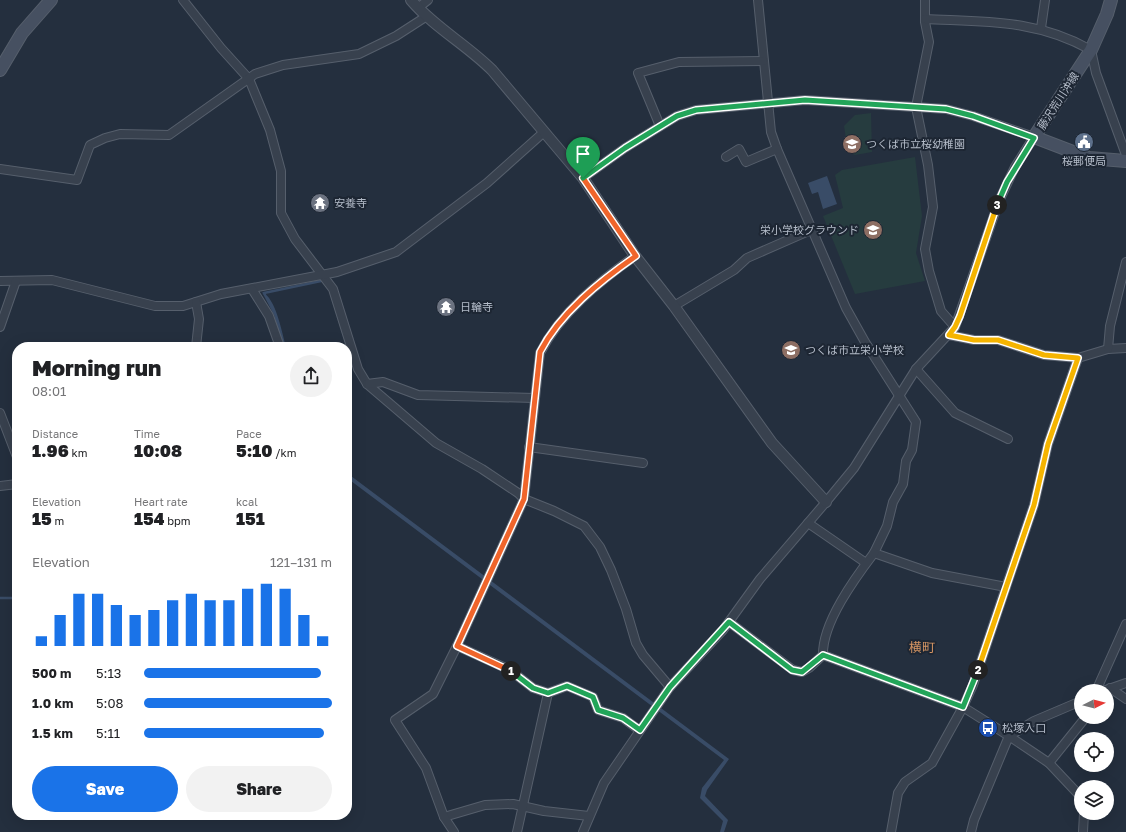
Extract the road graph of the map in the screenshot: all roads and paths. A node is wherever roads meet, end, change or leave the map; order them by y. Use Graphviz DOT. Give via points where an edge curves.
graph roads {
  1 [pos="52,0"];
  2 [pos="183,0"];
  3 [pos="427,0"];
  4 [pos="758,0"];
  5 [pos="925,0"];
  6 [pos="1046,0"];
  7 [pos="1111,0"];
  8 [pos="415,4"];
  9 [pos="427,16"];
  10 [pos="925,19"];
  11 [pos="1041,28"];
  12 [pos="1091,50"];
  13 [pos="763,61"];
  14 [pos="0,70"];
  15 [pos="249,79"];
  16 [pos="768,103"];
  17 [pos="916,106"];
  18 [pos="660,126"];
  19 [pos="544,132"];
  20 [pos="1034,138"];
  21 [pos="777,149"];
  22 [pos="1126,155"];
  23 [pos="726,158"];
  24 [pos="1126,160"];
  25 [pos="0,169"];
  26 [pos="583,178"];
  27 [pos="811,230"];
  28 [pos="636,256"];
  29 [pos="1126,262"];
  30 [pos="324,274"];
  31 [pos="0,281"];
  32 [pos="16,281"];
  33 [pos="252,289"];
  34 [pos="196,302"];
  35 [pos="674,306"];
  36 [pos="0,327"];
  37 [pos="955,327"];
  38 [pos="949,335"];
  39 [pos="197,342"];
  40 [pos="278,342"];
  41 [pos="350,342"];
  42 [pos="1126,348"];
  43 [pos="352,349"];
  44 [pos="1108,349"];
  45 [pos="1078,358"];
  46 [pos="916,369"];
  47 [pos="367,384"];
  48 [pos="900,394"];
  49 [pos="534,398"];
  50 [pos="0,413"];
  51 [pos="1008,439"];
  52 [pos="12,444"];
  53 [pos="529,447"];
  54 [pos="643,463"];
  55 [pos="12,485"];
  56 [pos="0,486"];
  57 [pos="524,499"];
  58 [pos="826,502"];
  59 [pos="808,523"];
  60 [pos="874,553"];
  61 [pos="866,563"];
  62 [pos="1006,587"];
  63 [pos="729,622"];
  64 [pos="1126,624"];
  65 [pos="457,646"];
  66 [pos="823,655"];
  67 [pos="1126,683"];
  68 [pos="1099,684"];
  69 [pos="670,687"];
  70 [pos="1114,687"];
  71 [pos="548,693"];
  72 [pos="1114,693"];
  73 [pos="1126,699"];
  74 [pos="1074,704"];
  75 [pos="963,707"];
  76 [pos="1080,724"];
  77 [pos="640,730"];
  78 [pos="1009,736"];
  79 [pos="1049,763"];
  80 [pos="1074,790"];
  81 [pos="522,806"];
  82 [pos="589,816"];
  83 [pos="444,817"];
  84 [pos="1084,820"];
  85 [pos="454,832"];
  86 [pos="517,832"];
  87 [pos="583,832"];
  88 [pos="891,832"];
  89 [pos="971,832"];
  90 [pos="1083,832"];
  1 -- 14 [label="main road" via="22,33"];
  2 -- 15 [label="street"];
  3 -- 8 [label="street"];
  4 -- 13 [label="street"];
  5 -- 10 [label="street"];
  6 -- 11 [label="street"];
  7 -- 12 [label="main road, 藤沢荒川沖線"];
  8 -- 9 [label="street"];
  9 -- 15 [label="street" via="396,36 359,54 283,65 255,74"];
  9 -- 19 [label="street" via="480,58"];
  10 -- 11 [label="street" via="1010,23"];
  10 -- 17 [label="street" via="929,42"];
  11 -- 12 [label="street" via="1069,38"];
  12 -- 20 [label="main road, 藤沢荒川沖線"];
  12 -- 22 [label="street" via="1096,73"];
  13 -- 16 [label="street"];
  13 -- 18 [label="street" via="679,62 638,73"];
  15 -- 25 [label="street" via="169,135 120,134 90,145 77,180"];
  15 -- 30 [label="street" via="270,130 281,171 281,213 295,239"];
  16 -- 17 [label="street" via="805,100"];
  16 -- 18 [label="street" via="696,110 677,116"];
  16 -- 21 [label="street" via="771,132"];
  17 -- 20 [label="street" via="946,109 973,116"];
  17 -- 37 [label="street" via="928,165 933,207 925,249 941,311"];
  18 -- 26 [label="street"];
  19 -- 26 [label="street"];
  19 -- 30 [label="street" via="487,183 396,252"];
  20 -- 24 [label="main road, 藤沢荒川沖線" via="1089,158"];
  20 -- 37 [label="street" via="1015,167 999,201"];
  21 -- 23 [label="street" via="746,162 739,149"];
  21 -- 27 [label="street"];
  26 -- 28 [label="street"];
  27 -- 35 [label="street" via="747,258 734,270"];
  27 -- 48 [label="street" via="846,308"];
  28 -- 35 [label="street"];
  28 -- 49 [label="street" via="594,288 548,336 540,352"];
  29 -- 44 [label="street" via="1110,326"];
  30 -- 33 [label="street"];
  30 -- 41 [label="street" via="334,289"];
  31 -- 32 [label="street"];
  32 -- 34 [label="street" via="52,280 171,308"];
  32 -- 36 [label="street"];
  33 -- 34 [label="street" via="221,294"];
  33 -- 40 [label="street" via="269,316"];
  34 -- 39 [label="street" via="199,319"];
  35 -- 58 [label="street" via="772,443"];
  37 -- 38 [label="street"];
  38 -- 45 [label="street" via="974,340 998,340 1044,355"];
  38 -- 46 [label="street"];
  42 -- 44 [label="street"];
  43 -- 47 [label="street" via="358,369"];
  44 -- 45 [label="street"];
  45 -- 62 [label="street" via="1048,444 1034,505"];
  46 -- 48 [label="street"];
  46 -- 51 [label="street" via="955,413"];
  47 -- 49 [label="street" via="383,382 418,395"];
  47 -- 57 [label="street" via="436,443"];
  48 -- 58 [label="street" via="854,468"];
  48 -- 60 [label="street" via="916,422 912,450 906,461 902,484 893,502 887,526"];
  49 -- 53 [label="street"];
  50 -- 52 [label="street"];
  53 -- 54 [label="street"];
  53 -- 57 [label="street"];
  55 -- 56 [label="street"];
  57 -- 65 [label="street"];
  57 -- 69 [label="street" via="584,526 600,547 611,570 636,643"];
  58 -- 59 [label="street"];
  59 -- 61 [label="street"];
  59 -- 63 [label="street" via="760,579"];
  60 -- 61 [label="street"];
  60 -- 62 [label="street" via="932,573"];
  61 -- 66 [label="street" via="833,618"];
  62 -- 75 [label="street"];
  63 -- 66 [label="street" via="792,670 802,672"];
  63 -- 69 [label="street"];
  64 -- 68 [label="street"];
  65 -- 71 [label="street" via="510,670 533,688"];
  65 -- 83 [label="street" via="433,694 395,720 426,768"];
  66 -- 75 [label="street"];
  67 -- 70 [label="street"];
  69 -- 77 [label="street"];
  71 -- 77 [label="street" via="567,686 593,697 598,710 623,718"];
  71 -- 81 [label="street"];
  72 -- 73 [label="street"];
  74 -- 78 [label="street" via="1034,721"];
  75 -- 78 [label="street"];
  75 -- 88 [label="street" via="932,763 905,782 898,793"];
  76 -- 79 [label="street"];
  77 -- 82 [label="street" via="604,783"];
  78 -- 79 [label="street"];
  78 -- 89 [label="street"];
  79 -- 80 [label="street"];
  81 -- 82 [label="street"];
  81 -- 83 [label="street" via="485,805"];
  81 -- 86 [label="street"];
  82 -- 87 [label="street"];
  83 -- 85 [label="street"];
  84 -- 90 [label="street"];
}
